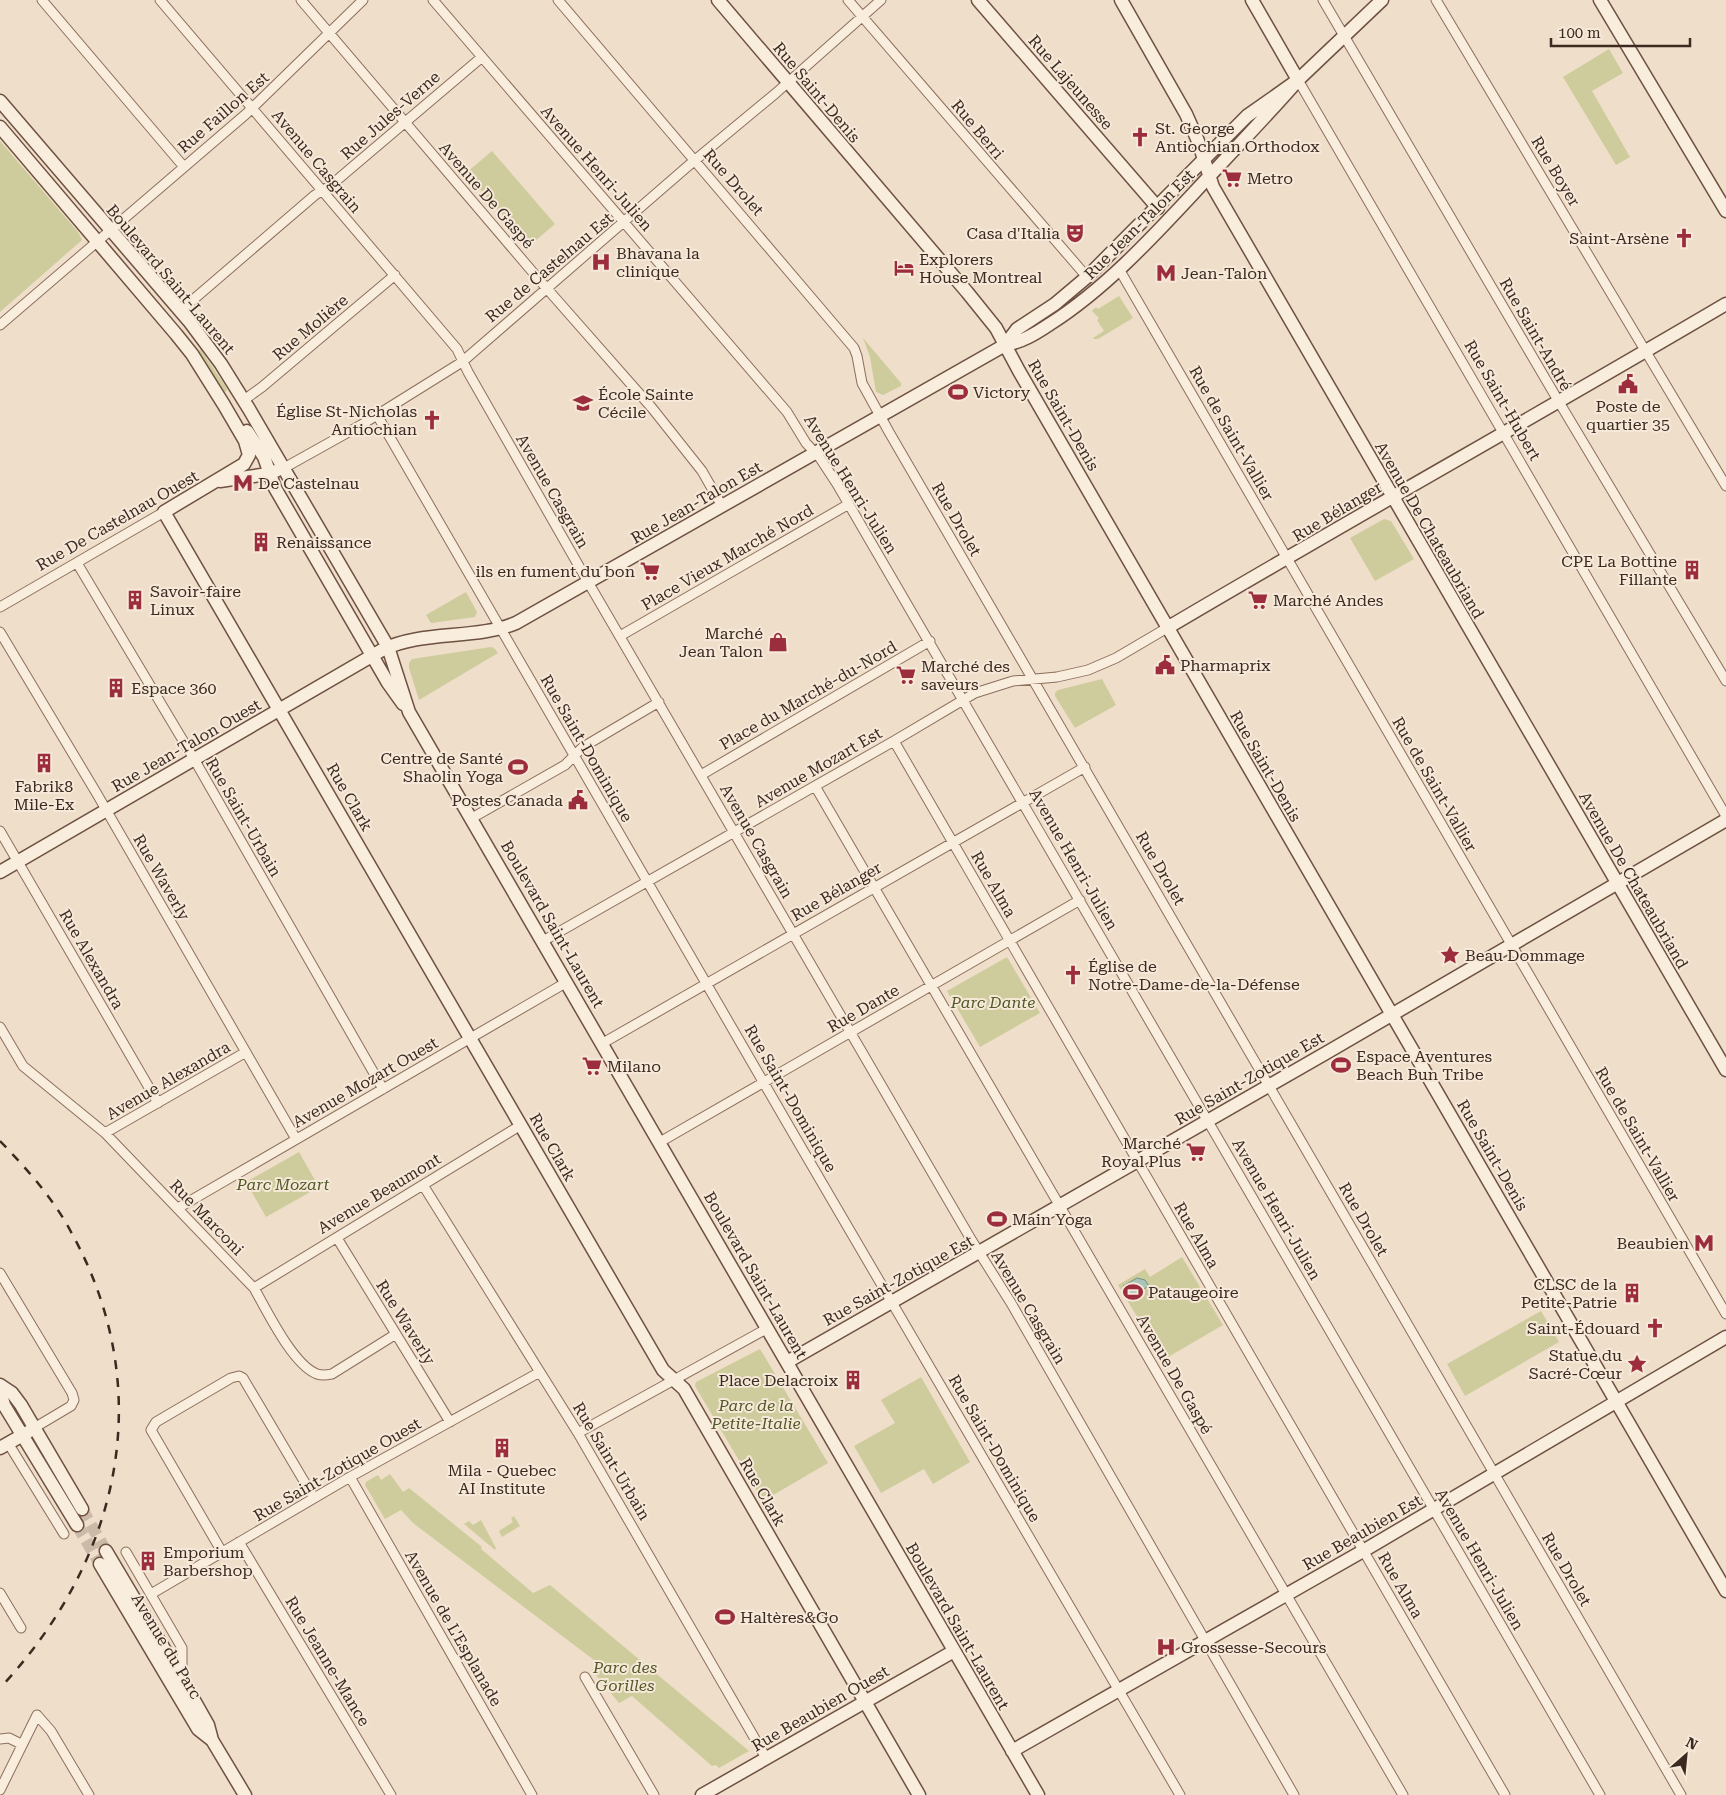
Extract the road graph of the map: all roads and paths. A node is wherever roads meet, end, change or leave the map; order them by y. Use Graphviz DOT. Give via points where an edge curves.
graph roads {
  1 [pos="42,0"];
  2 [pos="160,0"];
  3 [pos="301,0"];
  4 [pos="363,0"];
  5 [pos="433,0"];
  6 [pos="558,0"];
  7 [pos="718,0"];
  8 [pos="848,0"];
  9 [pos="881,0"];
  10 [pos="978,0"];
  11 [pos="1121,0"];
  12 [pos="1252,0"];
  13 [pos="1323,0"];
  14 [pos="1382,0"];
  15 [pos="1436,0"];
  16 [pos="1600,0"];
  17 [pos="862,17"];
  18 [pos="329,33"];
  19 [pos="1344,36"];
  20 [pos="482,57"];
  21 [pos="1298,80"];
  22 [pos="787,82"];
  23 [pos="0,101"];
  24 [pos="252,109"];
  25 [pos="404,122"];
  26 [pos="0,127"];
  27 [pos="1204,159"];
  28 [pos="696,161"];
  29 [pos="184,167"];
  30 [pos="1209,176"];
  31 [pos="322,190"];
  32 [pos="1158,208"];
  33 [pos="1726,211"];
  34 [pos="624,223"];
  35 [pos="110,230"];
  36 [pos="98,242"];
  37 [pos="1119,268"];
  38 [pos="395,275"];
  39 [pos="1086,277"];
  40 [pos="547,288"];
  41 [pos="1726,304"];
  42 [pos="180,311"];
  43 [pos="0,325"];
  44 [pos="1005,345"];
  45 [pos="1646,352"];
  46 [pos="462,362"];
  47 [pos="244,400"];
  48 [pos="1559,402"];
  49 [pos="224,405"];
  50 [pos="377,415"];
  51 [pos="881,416"];
  52 [pos="1503,433"];
  53 [pos="815,453"];
  54 [pos="284,468"];
  55 [pos="270,473"];
  56 [pos="215,482"];
  57 [pos="1726,486"];
  58 [pos="1392,497"];
  59 [pos="849,504"];
  60 [pos="722,506"];
  61 [pos="164,512"];
  62 [pos="1287,558"];
  63 [pos="77,563"];
  64 [pos="588,582"];
  65 [pos="0,607"];
  66 [pos="500,628"];
  67 [pos="1167,628"];
  68 [pos="0,632"];
  69 [pos="620,636"];
  70 [pos="930,641"];
  71 [pos="388,647"];
  72 [pos="372,655"];
  73 [pos="1034,679"];
  74 [pos="1726,681"];
  75 [pos="964,700"];
  76 [pos="658,702"];
  77 [pos="280,709"];
  78 [pos="409,712"];
  79 [pos="894,741"];
  80 [pos="574,755"];
  81 [pos="194,760"];
  82 [pos="1085,768"];
  83 [pos="701,774"];
  84 [pos="815,786"];
  85 [pos="1024,802"];
  86 [pos="106,811"];
  87 [pos="1726,816"];
  88 [pos="472,818"];
  89 [pos="1726,820"];
  90 [pos="0,830"];
  91 [pos="734,832"];
  92 [pos="953,843"];
  93 [pos="18,862"];
  94 [pos="0,872"];
  95 [pos="648,881"];
  96 [pos="1617,883"];
  97 [pos="874,888"];
  98 [pos="1080,900"];
  99 [pos="794,934"];
  100 [pos="543,941"];
  101 [pos="1010,941"];
  102 [pos="1512,946"];
  103 [pos="567,982"];
  104 [pos="707,983"];
  105 [pos="931,986"];
  106 [pos="1392,1015"];
  107 [pos="0,1027"];
  108 [pos="851,1032"];
  109 [pos="471,1038"];
  110 [pos="603,1043"];
  111 [pos="246,1052"];
  112 [pos="1726,1070"];
  113 [pos="764,1082"];
  114 [pos="1269,1085"];
  115 [pos="383,1089"];
  116 [pos="158,1103"];
  117 [pos="1208,1120"];
  118 [pos="522,1125"];
  119 [pos="105,1133"];
  120 [pos="296,1139"];
  121 [pos="660,1142"];
  122 [pos="1138,1161"];
  123 [pos="423,1185"];
  124 [pos="1060,1206"];
  125 [pos="178,1208"];
  126 [pos="337,1238"];
  127 [pos="979,1253"];
  128 [pos="0,1273"];
  129 [pos="254,1288"];
  130 [pos="892,1303"];
  131 [pos="1726,1314"];
  132 [pos="768,1328"];
  133 [pos="396,1334"];
  134 [pos="1726,1337"];
  135 [pos="787,1362"];
  136 [pos="540,1372"];
  137 [pos="674,1380"];
  138 [pos="0,1385"];
  139 [pos="0,1391"];
  140 [pos="1617,1401"];
  141 [pos="450,1422"];
  142 [pos="34,1428"];
  143 [pos="578,1433"];
  144 [pos="22,1435"];
  145 [pos="4,1446"];
  146 [pos="1495,1474"];
  147 [pos="350,1477"];
  148 [pos="314,1498"];
  149 [pos="82,1509"];
  150 [pos="1434,1510"];
  151 [pos="77,1525"];
  152 [pos="64,1534"];
  153 [pos="239,1542"];
  154 [pos="106,1550"];
  155 [pos="1363,1551"];
  156 [pos="126,1552"];
  157 [pos="222,1552"];
  158 [pos="100,1564"];
  159 [pos="1726,1591"];
  160 [pos="0,1593"];
  161 [pos="151,1594"];
  162 [pos="1287,1595"];
  163 [pos="20,1628"];
  164 [pos="1205,1641"];
  165 [pos="954,1651"];
  166 [pos="585,1677"];
  167 [pos="182,1679"];
  168 [pos="1119,1690"];
  169 [pos="865,1701"];
  170 [pos="0,1739"];
  171 [pos="212,1740"];
  172 [pos="21,1744"];
  173 [pos="1012,1751"];
  174 [pos="766,1758"];
  175 [pos="0,1790"];
  176 [pos="89,1795"];
  177 [pos="245,1795"];
  178 [pos="391,1795"];
  179 [pos="532,1795"];
  180 [pos="654,1795"];
  181 [pos="702,1795"];
  182 [pos="918,1795"];
  183 [pos="1038,1795"];
  184 [pos="1180,1795"];
  185 [pos="1294,1795"];
  186 [pos="1403,1795"];
  187 [pos="1505,1795"];
  188 [pos="1600,1795"];
  189 [pos="1681,1795"];
  1 -- 29 [label="street"];
  2 -- 24 [label="street, Avenue Casgrain"];
  3 -- 18 [label="street, Avenue De Gaspé"];
  4 -- 18 [label="street, Rue Faillon Est"];
  5 -- 20 [label="street, Avenue Henri-Julien"];
  6 -- 28 [label="street, Rue Drolet"];
  7 -- 22 [label="main road, Rue Saint-Denis"];
  8 -- 17 [label="street, Rue Berri"];
  9 -- 17 [label="street, Rue de Castelnau Est"];
  10 -- 32 [label="main road, Rue Lajeunesse"];
  11 -- 27 [label="main road, Avenue De Chateaubriand" via="1182,106"];
  12 -- 21 [label="main road, Rue Saint-Hubert"];
  13 -- 19 [label="street, Rue Saint-André"];
  14 -- 19 [label="main road, Rue Jean-Talon Est"];
  15 -- 45 [label="street, Rue Boyer"];
  16 -- 33 [label="main road"];
  17 -- 22 [label="street, Rue de Castelnau Est"];
  17 -- 39 [label="street, Rue Berri"];
  18 -- 24 [label="street, Rue Faillon Est"];
  18 -- 25 [label="street, Avenue De Gaspé"];
  19 -- 21 [label="main road, Rue Jean-Talon Est"];
  19 -- 48 [label="street, Rue Saint-André"];
  20 -- 25 [label="street, Rue Jules-Verne"];
  20 -- 34 [label="street, Avenue Henri-Julien"];
  21 -- 27 [label="main road, Rue Jean-Talon Est" via="1247,116"];
  21 -- 30 [label="main road, Rue Jean-Talon Est"];
  21 -- 52 [label="street, Rue Saint-Hubert"];
  22 -- 28 [label="street, Rue de Castelnau Est"];
  22 -- 44 [label="main road, Rue Saint-Denis" via="980,307"];
  23 -- 35 [label="main road, Boulevard Saint-Laurent"];
  24 -- 29 [label="street, Rue Faillon Est"];
  24 -- 31 [label="street, Avenue Casgrain"];
  25 -- 31 [label="street, Rue Jules-Verne"];
  25 -- 40 [label="street, Avenue De Gaspé"];
  26 -- 36 [label="main road, Boulevard Saint-Laurent"];
  27 -- 30 [label="main road, Avenue De Chateaubriand"];
  27 -- 32 [label="main road, Rue Jean-Talon Est"];
  28 -- 34 [label="street, Rue de Castelnau Est"];
  28 -- 51 [label="street, Rue Drolet" via="851,343 863,385"];
  29 -- 35 [label="street, Rue Faillon Est"];
  30 -- 37 [label="main road, Rue Jean-Talon Est"];
  30 -- 58 [label="main road, Avenue De Chateaubriand" via="1267,283"];
  31 -- 38 [label="street, Avenue Casgrain"];
  31 -- 42 [label="street, Rue Jules-Verne"];
  32 -- 39 [label="main road, Rue Jean-Talon Est"];
  34 -- 40 [label="street, Rue de Castelnau Est"];
  34 -- 53 [label="street, Avenue Henri-Julien" via="787,412"];
  35 -- 36 [label="street, Rue Faillon Est"];
  35 -- 42 [label="main road, Boulevard Saint-Laurent"];
  36 -- 43 [label="street, Rue Faillon Est"];
  36 -- 49 [label="main road, Boulevard Saint-Laurent" via="192,354"];
  37 -- 44 [label="main road, Rue Jean-Talon Est" via="1072,310 1019,342"];
  37 -- 62 [label="street, Rue de Saint-Vallier"];
  38 -- 46 [label="street, Avenue Casgrain" via="456,349"];
  38 -- 47 [label="street, Rue Molière"];
  39 -- 44 [label="main road, Rue Jean-Talon Est" via="1059,301 1014,332"];
  40 -- 46 [label="street, Rue de Castelnau Est"];
  40 -- 60 [label="street, Avenue De Gaspé" via="658,415 702,471"];
  41 -- 45 [label="main road, Rue Bélanger"];
  42 -- 47 [label="main road, Boulevard Saint-Laurent"];
  44 -- 51 [label="main road, Rue Jean-Talon Est"];
  44 -- 67 [label="main road, Rue Saint-Denis"];
  45 -- 48 [label="main road, Rue Bélanger"];
  45 -- 57 [label="street, Rue Boyer"];
  46 -- 50 [label="street, Rue de Castelnau Est"];
  46 -- 64 [label="street, Avenue Casgrain"];
  47 -- 54 [label="main road, Boulevard Saint-Laurent"];
  48 -- 52 [label="main road, Rue Bélanger"];
  48 -- 74 [label="street, Rue Saint-André"];
  49 -- 55 [label="main road, Boulevard Saint-Laurent" via="236,415 264,457"];
  49 -- 56 [label="main road, Boulevard Saint-Laurent" via="245,441 249,455 242,466"];
  50 -- 54 [label="street, Rue de Castelnau Est"];
  50 -- 66 [label="street, Rue Saint-Dominique"];
  51 -- 53 [label="main road, Rue Jean-Talon Est"];
  51 -- 73 [label="street, Rue Drolet"];
  52 -- 58 [label="main road, Rue Bélanger"];
  52 -- 87 [label="street, Rue Saint-Hubert"];
  53 -- 59 [label="street, Avenue Henri-Julien"];
  53 -- 60 [label="main road, Rue Jean-Talon Est"];
  54 -- 55 [label="main road, Rue De Castelnau Ouest"];
  54 -- 71 [label="main road, Boulevard Saint-Laurent"];
  55 -- 56 [label="main road, Rue De Castelnau Ouest"];
  55 -- 72 [label="main road, Boulevard Saint-Laurent" via="275,488"];
  56 -- 61 [label="main road, Rue De Castelnau Ouest"];
  58 -- 62 [label="main road, Rue Bélanger"];
  58 -- 96 [label="main road, Avenue De Chateaubriand"];
  59 -- 69 [label="street, Place Vieux Marché Nord"];
  59 -- 70 [label="street, Avenue Henri-Julien"];
  60 -- 64 [label="main road, Rue Jean-Talon Est"];
  61 -- 63 [label="street, Rue De Castelnau Ouest"];
  61 -- 77 [label="main road, Rue Clark"];
  62 -- 67 [label="main road, Rue Bélanger"];
  62 -- 102 [label="street, Rue de Saint-Vallier"];
  63 -- 65 [label="street, Rue De Castelnau Ouest"];
  63 -- 81 [label="street, Rue Saint-Urbain"];
  64 -- 66 [label="main road, Rue Jean-Talon Est" via="516,623"];
  64 -- 69 [label="street, Avenue Casgrain"];
  66 -- 71 [label="main road, Rue Jean-Talon Est"];
  66 -- 80 [label="street, Rue Saint-Dominique"];
  67 -- 73 [label="street, Rue Bélanger" via="1099,666 1063,676"];
  67 -- 106 [label="main road, Rue Saint-Denis"];
  68 -- 86 [label="street, Rue Waverly"];
  69 -- 76 [label="street, Avenue Casgrain"];
  70 -- 75 [label="street, Avenue Henri-Julien"];
  70 -- 83 [label="street, Place du Marché-du-Nord"];
  71 -- 72 [label="main road, Rue Jean-Talon Ouest"];
  71 -- 78 [label="main road, Boulevard Saint-Laurent"];
  72 -- 77 [label="main road, Rue Jean-Talon Ouest"];
  72 -- 78 [label="main road, Boulevard Saint-Laurent"];
  73 -- 75 [label="street, Avenue Mozart Est" via="1001,684"];
  73 -- 82 [label="street, Rue Drolet"];
  75 -- 79 [label="street, Avenue Mozart Est"];
  75 -- 85 [label="street, Avenue Henri-Julien"];
  76 -- 80 [label="street"];
  76 -- 83 [label="street, Avenue Casgrain"];
  77 -- 81 [label="main road, Rue Jean-Talon Ouest"];
  77 -- 109 [label="main road, Rue Clark"];
  78 -- 88 [label="main road, Boulevard Saint-Laurent"];
  79 -- 84 [label="street, Avenue Mozart Est"];
  79 -- 92 [label="street, Rue Alma"];
  80 -- 88 [label="street" via="565,765"];
  80 -- 95 [label="street, Rue Saint-Dominique"];
  81 -- 86 [label="main road, Rue Jean-Talon Ouest"];
  81 -- 115 [label="street, Rue Saint-Urbain"];
  82 -- 85 [label="street, Rue Bélanger"];
  82 -- 114 [label="street, Rue Drolet"];
  83 -- 91 [label="street, Avenue Casgrain"];
  84 -- 91 [label="street, Avenue Mozart Est"];
  84 -- 97 [label="street, Avenue De Gaspé"];
  85 -- 92 [label="street, Rue Bélanger"];
  85 -- 98 [label="street, Avenue Henri-Julien"];
  86 -- 93 [label="main road, Rue Jean-Talon Ouest"];
  86 -- 111 [label="street, Rue Waverly"];
  88 -- 100 [label="main road, Boulevard Saint-Laurent"];
  89 -- 96 [label="main road, Rue Saint-Zotique Est"];
  90 -- 93 [label="street, Rue Alexandra"];
  91 -- 95 [label="street, Avenue Mozart Est"];
  91 -- 99 [label="street, Avenue Casgrain"];
  92 -- 97 [label="street, Rue Bélanger"];
  92 -- 101 [label="street, Rue Alma"];
  93 -- 94 [label="main road, Rue Jean-Talon Ouest"];
  93 -- 116 [label="street, Rue Alexandra"];
  95 -- 100 [label="street, Avenue Mozart Est"];
  95 -- 104 [label="street, Rue Saint-Dominique"];
  96 -- 102 [label="main road, Rue Saint-Zotique Est"];
  96 -- 112 [label="main road, Avenue De Chateaubriand"];
  97 -- 99 [label="street, Rue Bélanger"];
  97 -- 105 [label="street, Avenue De Gaspé"];
  98 -- 101 [label="street, Rue Dante"];
  98 -- 117 [label="street, Avenue Henri-Julien"];
  99 -- 104 [label="street, Rue Bélanger"];
  99 -- 108 [label="street, Avenue Casgrain"];
  100 -- 103 [label="main road, Boulevard Saint-Laurent"];
  101 -- 105 [label="street, Rue Dante"];
  101 -- 122 [label="street, Rue Alma"];
  102 -- 106 [label="main road, Rue Saint-Zotique Est"];
  102 -- 131 [label="street, Rue de Saint-Vallier"];
  103 -- 109 [label="street, Avenue Mozart Ouest"];
  103 -- 110 [label="main road, Boulevard Saint-Laurent"];
  104 -- 110 [label="street, Rue Bélanger"];
  104 -- 113 [label="street, Rue Saint-Dominique"];
  105 -- 108 [label="street, Rue Dante"];
  105 -- 124 [label="street, Avenue De Gaspé"];
  106 -- 114 [label="main road, Rue Saint-Zotique Est"];
  106 -- 140 [label="main road, Rue Saint-Denis"];
  107 -- 119 [label="street, Rue Marconi" via="23,1066"];
  108 -- 113 [label="street, Rue Dante"];
  108 -- 127 [label="street, Avenue Casgrain"];
  109 -- 115 [label="street, Avenue Mozart Ouest"];
  109 -- 118 [label="main road, Rue Clark"];
  110 -- 121 [label="main road, Boulevard Saint-Laurent"];
  111 -- 116 [label="street, Avenue Alexandra"];
  111 -- 120 [label="street, Rue Waverly"];
  113 -- 121 [label="street, Rue Dante"];
  113 -- 130 [label="street, Rue Saint-Dominique"];
  114 -- 117 [label="main road, Rue Saint-Zotique Est"];
  114 -- 146 [label="street, Rue Drolet"];
  115 -- 120 [label="street, Avenue Mozart Ouest"];
  116 -- 119 [label="street, Avenue Alexandra"];
  117 -- 122 [label="main road, Rue Saint-Zotique Est"];
  117 -- 150 [label="street, Avenue Henri-Julien"];
  118 -- 123 [label="street, Avenue Beaumont"];
  118 -- 137 [label="main road, Rue Clark" via="663,1370"];
  119 -- 125 [label="street, Rue Marconi"];
  120 -- 125 [label="street, Avenue Mozart Ouest"];
  121 -- 132 [label="main road, Boulevard Saint-Laurent"];
  122 -- 124 [label="main road, Rue Saint-Zotique Est"];
  122 -- 155 [label="street, Rue Alma"];
  123 -- 126 [label="street, Avenue Beaumont"];
  123 -- 136 [label="street, Rue Saint-Urbain"];
  124 -- 127 [label="main road, Rue Saint-Zotique Est"];
  124 -- 162 [label="street, Avenue De Gaspé"];
  125 -- 129 [label="street, Rue Marconi"];
  126 -- 129 [label="street, Avenue Beaumont"];
  126 -- 133 [label="street, Rue Waverly"];
  127 -- 130 [label="main road, Rue Saint-Zotique Est"];
  127 -- 164 [label="street, Avenue Casgrain"];
  128 -- 142 [label="street" via="74,1400 71,1406"];
  129 -- 133 [label="street, Rue Marconi" via="290,1349 317,1374 332,1374"];
  130 -- 135 [label="main road, Rue Saint-Zotique Est"];
  130 -- 168 [label="street, Rue Saint-Dominique"];
  132 -- 135 [label="main road, Boulevard Saint-Laurent"];
  132 -- 137 [label="street"];
  133 -- 141 [label="street, Rue Waverly"];
  134 -- 140 [label="main road, Rue Beaubien Est"];
  135 -- 165 [label="main road, Boulevard Saint-Laurent"];
  136 -- 141 [label="street, Rue Saint-Zotique Ouest"];
  136 -- 143 [label="street, Rue Saint-Urbain"];
  137 -- 143 [label="street"];
  137 -- 169 [label="main road, Rue Clark" via="684,1389"];
  138 -- 142 [label="main road" via="12,1393"];
  139 -- 144 [label="main road" via="4,1405"];
  140 -- 146 [label="main road, Rue Beaubien Est"];
  140 -- 159 [label="main road, Rue Saint-Denis"];
  141 -- 147 [label="street, Rue Saint-Zotique Ouest"];
  142 -- 144 [label="main road"];
  142 -- 149 [label="main road"];
  143 -- 174 [label="street, Rue Saint-Urbain"];
  144 -- 145 [label="main road"];
  144 -- 151 [label="main road"];
  145 -- 152 [label="street"];
  146 -- 150 [label="main road, Rue Beaubien Est"];
  146 -- 189 [label="street, Rue Drolet"];
  147 -- 148 [label="street, Rue Saint-Zotique Ouest"];
  147 -- 179 [label="street, Avenue de L'Esplanade"];
  148 -- 153 [label="street, Rue Saint-Zotique Ouest"];
  148 -- 157 [label="street" via="246,1381 239,1376 156,1422 152,1434"];
  150 -- 155 [label="main road, Rue Beaubien Est"];
  150 -- 188 [label="street, Avenue Henri-Julien"];
  153 -- 157 [label="street, Rue Saint-Zotique Ouest"];
  153 -- 178 [label="street, Rue Jeanne-Mance"];
  154 -- 167 [label="main road, Avenue du Parc"];
  155 -- 162 [label="main road, Rue Beaubien Est"];
  155 -- 187 [label="street, Rue Alma"];
  156 -- 161 [label="street, Avenue du Parc"];
  157 -- 161 [label="street, Rue Saint-Zotique Ouest"];
  158 -- 171 [label="main road, Avenue du Parc" via="198,1729"];
  160 -- 163 [label="street"];
  161 -- 167 [label="street, Avenue du Parc" via="182,1648"];
  162 -- 164 [label="main road, Rue Beaubien Est"];
  162 -- 186 [label="street, Avenue De Gaspé"];
  164 -- 168 [label="main road, Rue Beaubien Est"];
  164 -- 185 [label="street, Avenue Casgrain"];
  165 -- 169 [label="main road, Rue Beaubien Ouest"];
  165 -- 173 [label="main road, Boulevard Saint-Laurent"];
  166 -- 180 [label="street"];
  167 -- 171 [label="main road, Avenue du Parc" via="208,1725"];
  168 -- 173 [label="main road, Rue Beaubien Est"];
  168 -- 184 [label="street, Rue Saint-Dominique"];
  169 -- 174 [label="main road, Rue Beaubien Ouest"];
  169 -- 182 [label="main road, Rue Clark"];
  170 -- 172 [label="street" via="9,1738"];
  171 -- 177 [label="main road, Avenue du Parc"];
  172 -- 175 [label="street"];
  172 -- 176 [label="street" via="37,1715 51,1731"];
  173 -- 183 [label="main road, Boulevard Saint-Laurent"];
  174 -- 181 [label="main road, Rue Beaubien Ouest"];
}
